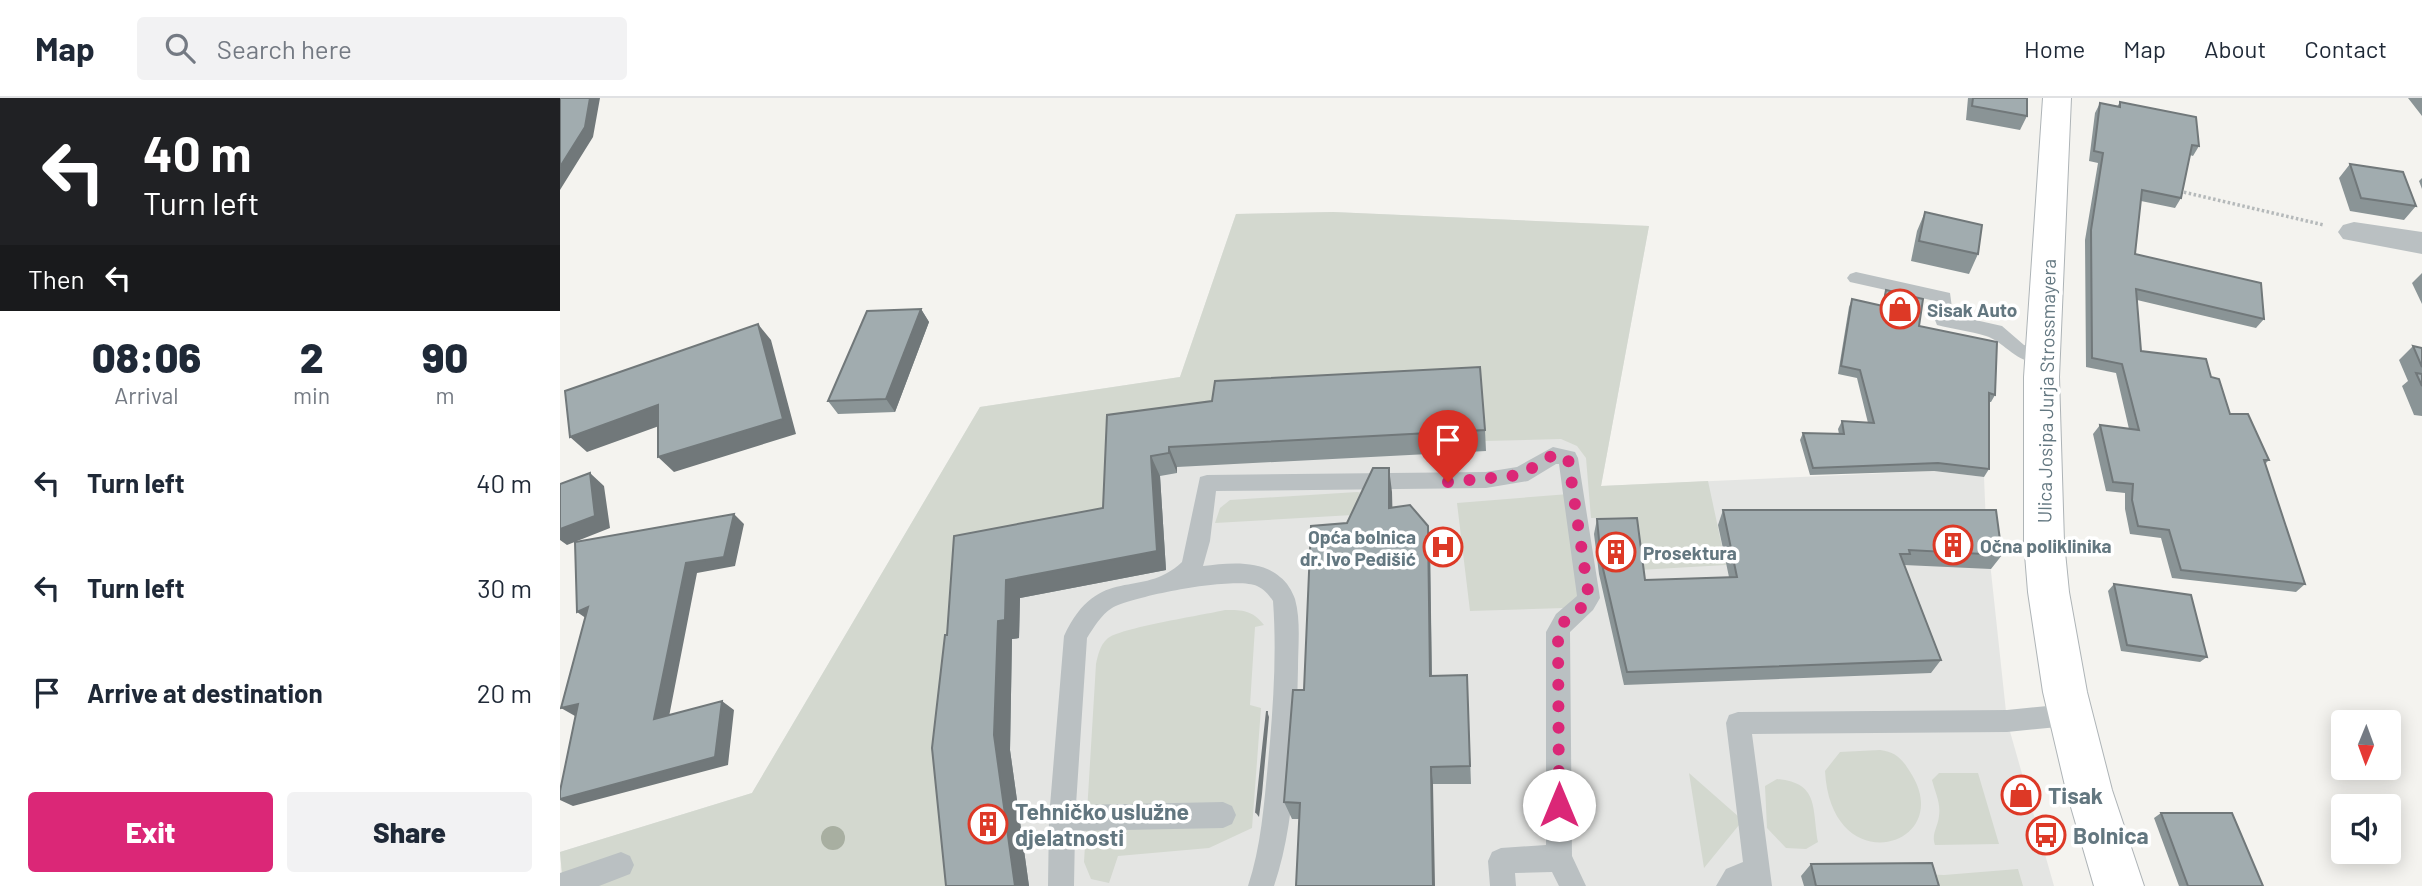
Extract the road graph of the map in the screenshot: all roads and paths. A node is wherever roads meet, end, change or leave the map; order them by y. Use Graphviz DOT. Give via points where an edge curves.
graph roads {
  1 [pos="2057,98"];
  2 [pos="2168,188"];
  3 [pos="2354,232"];
  4 [pos="2422,243"];
  5 [pos="1856,278"];
  6 [pos="2043,356"];
  7 [pos="1178,579"];
  8 [pos="2068,715"];
  9 [pos="1223,815"];
  10 [pos="1062,818"];
  11 [pos="1559,858"];
  12 [pos="621,865"];
  13 [pos="1758,879"];
  14 [pos="562,886"];
  15 [pos="1061,886"];
  16 [pos="1261,886"];
  17 [pos="1503,886"];
  18 [pos="1573,886"];
  19 [pos="1729,886"];
  20 [pos="2119,886"];
  1 -- 6 [label="main road, Ulica Josipa Jurja Strossmayera"];
  2 -- 3 [label="path"];
  3 -- 4 [label="street"];
  5 -- 6 [label="lane" via="1944,296 1944,320 1995,331 2018,350"];
  6 -- 8 [label="main road, Ulica Josipa Jurja Strossmayera" via="2044,532"];
  7 -- 10 [label="lane" via="1104,601 1087,616 1076,636"];
  7 -- 11 [label="lane" via="1190,569 1195,555 1207,483 1486,480 1521,475 1553,455 1568,458 1589,598 1564,618 1558,632"];
  7 -- 16 [label="lane" via="1249,575 1270,581 1283,598 1287,643 1274,841"];
  8 -- 13 [label="lane" via="2007,721 1738,723"];
  8 -- 20 [label="main road, Ulica Josipa Jurja Strossmayera"];
  9 -- 10 [label="lane"];
  10 -- 15 [label="lane"];
  11 -- 17 [label="lane" via="1501,861"];
  11 -- 18 [label="lane"];
  12 -- 14 [label="lane"];
  13 -- 19 [label="lane" via="1735,878"];
}
